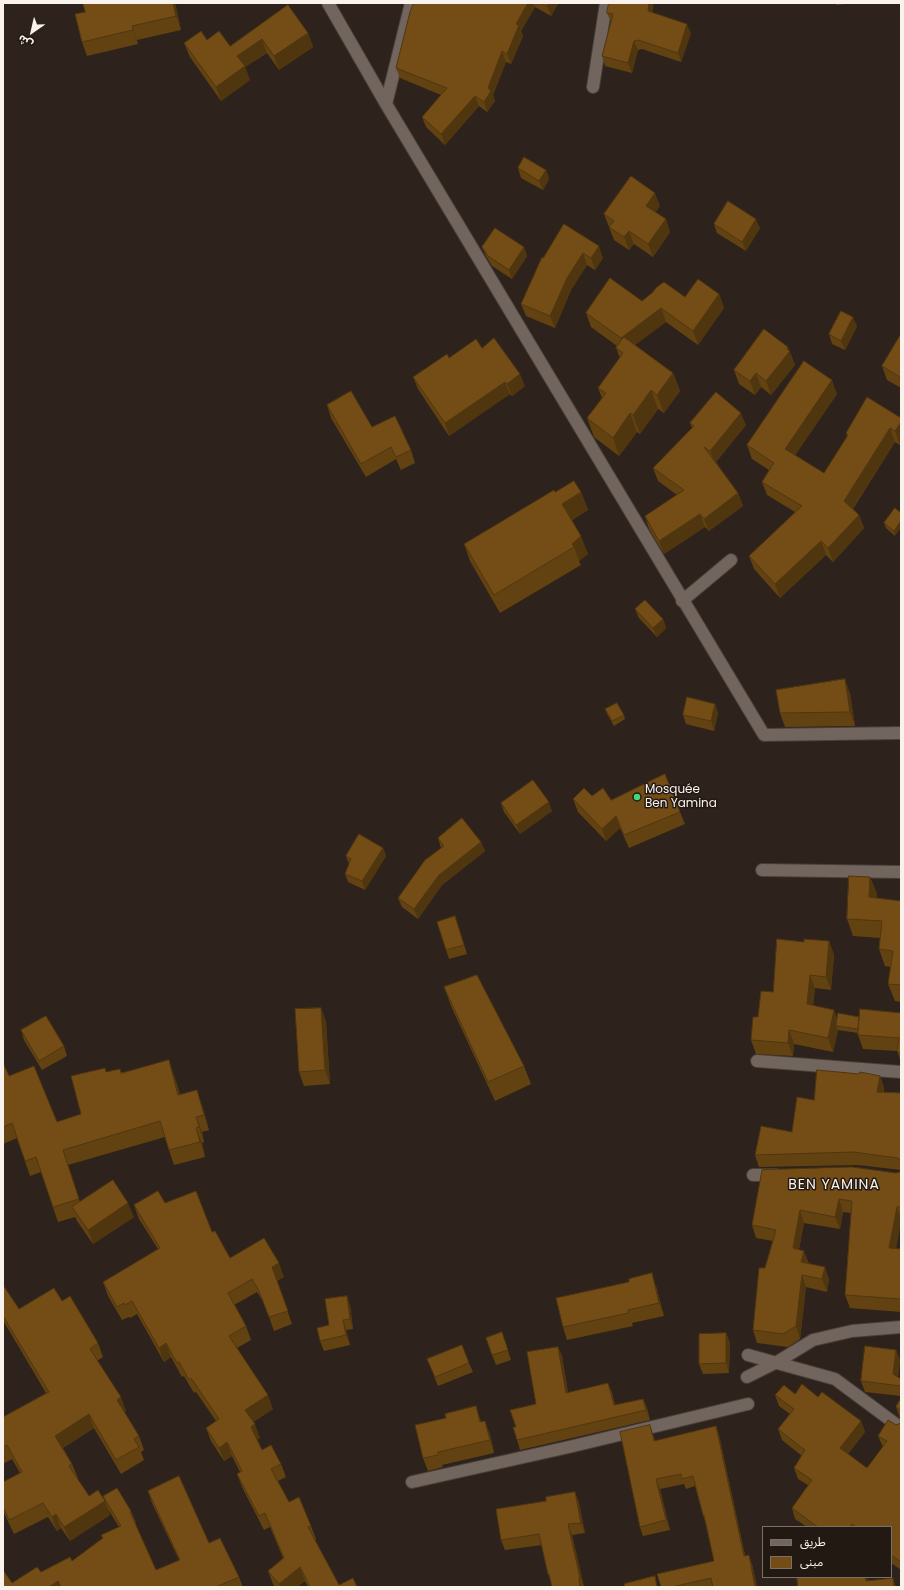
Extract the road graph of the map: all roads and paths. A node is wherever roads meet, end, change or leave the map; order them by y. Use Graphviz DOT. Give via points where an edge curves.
graph roads {
  1 [pos="328,3"];
  2 [pos="411,3"];
  3 [pos="606,3"];
  4 [pos="593,87"];
  5 [pos="386,104"];
  6 [pos="731,560"];
  7 [pos="682,601"];
  8 [pos="901,733"];
  9 [pos="762,870"];
  10 [pos="901,872"];
  11 [pos="757,1061"];
  12 [pos="901,1072"];
  13 [pos="785,1174"];
  14 [pos="753,1175"];
  15 [pos="901,1327"];
  16 [pos="748,1355"];
  17 [pos="777,1362"];
  18 [pos="747,1377"];
  19 [pos="748,1404"];
  20 [pos="901,1428"];
  21 [pos="412,1482"];
  1 -- 5 [label="street"];
  2 -- 5 [label="street"];
  3 -- 4 [label="street"];
  5 -- 7 [label="street"];
  6 -- 7 [label="street"];
  7 -- 8 [label="street" via="764,735"];
  9 -- 10 [label="street"];
  11 -- 12 [label="street"];
  13 -- 14 [label="street"];
  15 -- 17 [label="street" via="852,1331 813,1340"];
  16 -- 17 [label="street"];
  17 -- 18 [label="street"];
  17 -- 20 [label="street" via="836,1379"];
  19 -- 21 [label="street"];
}
